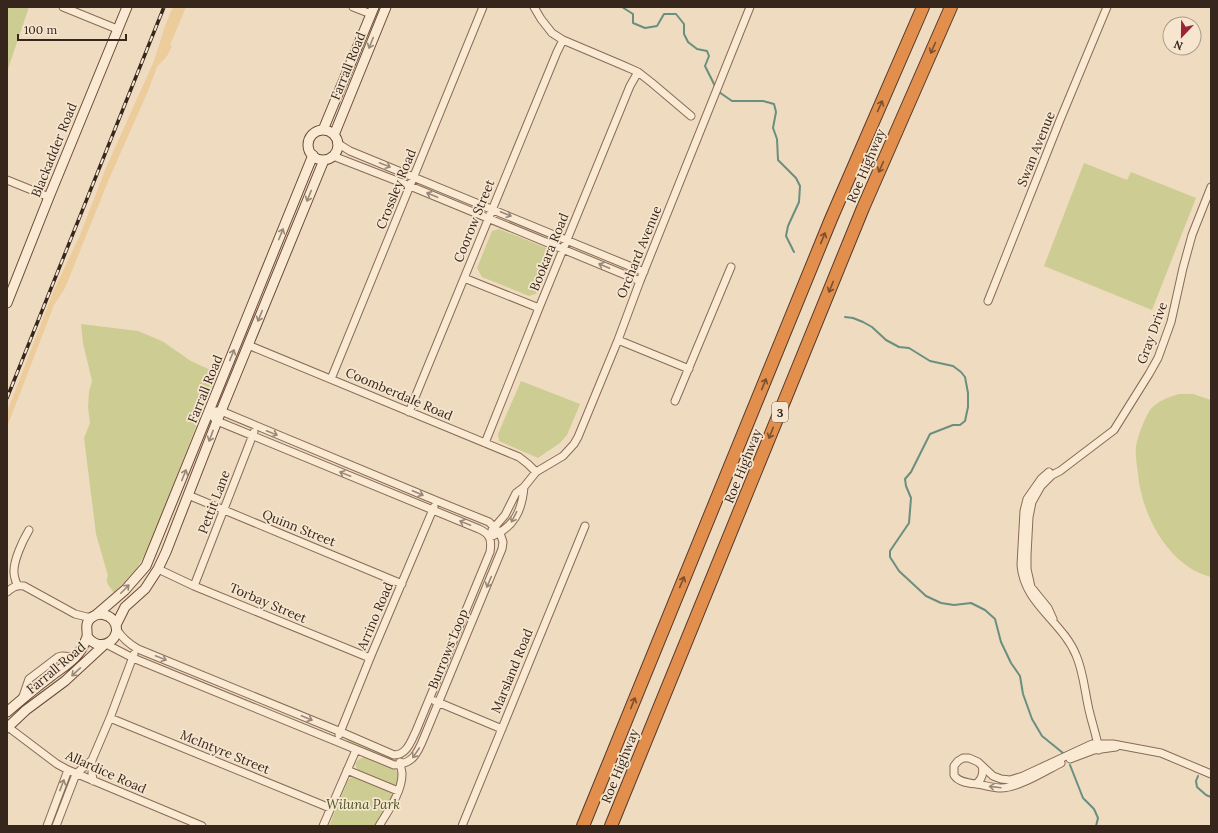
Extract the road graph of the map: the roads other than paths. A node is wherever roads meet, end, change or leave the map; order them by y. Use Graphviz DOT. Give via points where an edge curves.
graph roads {
  1 [pos="63,7"];
  2 [pos="127,7"];
  3 [pos="353,7"];
  4 [pos="386,7"];
  5 [pos="484,7"];
  6 [pos="534,7"];
  7 [pos="750,7"];
  8 [pos="923,7"];
  9 [pos="951,7"];
  10 [pos="1107,7"];
  11 [pos="372,10"];
  12 [pos="117,29"];
  13 [pos="563,40"];
  14 [pos="638,72"];
  15 [pos="331,111"];
  16 [pos="342,115"];
  17 [pos="691,116"];
  18 [pos="323,130"];
  19 [pos="336,139"];
  20 [pos="313,155"];
  21 [pos="333,156"];
  22 [pos="324,160"];
  23 [pos="372,160"];
  24 [pos="368,169"];
  25 [pos="414,176"];
  26 [pos="7,180"];
  27 [pos="410,186"];
  28 [pos="1211,187"];
  29 [pos="452,192"];
  30 [pos="49,197"];
  31 [pos="448,202"];
  32 [pos="492,209"];
  33 [pos="488,218"];
  34 [pos="529,224"];
  35 [pos="525,233"];
  36 [pos="567,239"];
  37 [pos="563,249"];
  38 [pos="731,267"];
  39 [pos="644,272"];
  40 [pos="464,278"];
  41 [pos="640,281"];
  42 [pos="10,287"];
  43 [pos="988,301"];
  44 [pos="7,303"];
  45 [pos="539,308"];
  46 [pos="618,340"];
  47 [pos="248,346"];
  48 [pos="689,368"];
  49 [pos="331,379"];
  50 [pos="675,401"];
  51 [pos="221,411"];
  52 [pos="209,412"];
  53 [pos="409,412"];
  54 [pos="217,421"];
  55 [pos="256,427"];
  56 [pos="253,435"];
  57 [pos="294,442"];
  58 [pos="485,443"];
  59 [pos="290,451"];
  60 [pos="328,456"];
  61 [pos="324,465"];
  62 [pos="363,470"];
  63 [pos="536,472"];
  64 [pos="359,479"];
  65 [pos="397,484"];
  66 [pos="524,486"];
  67 [pos="394,494"];
  68 [pos="188,495"];
  69 [pos="437,501"];
  70 [pos="224,510"];
  71 [pos="433,510"];
  72 [pos="585,526"];
  73 [pos="495,527"];
  74 [pos="29,530"];
  75 [pos="500,533"];
  76 [pos="489,536"];
  77 [pos="485,563"];
  78 [pos="495,568"];
  79 [pos="158,569"];
  80 [pos="402,584"];
  81 [pos="17,585"];
  82 [pos="194,586"];
  83 [pos="7,592"];
  84 [pos="472,596"];
  85 [pos="481,600"];
  86 [pos="75,614"];
  87 [pos="95,616"];
  88 [pos="116,628"];
  89 [pos="457,631"];
  90 [pos="87,633"];
  91 [pos="467,636"];
  92 [pos="105,644"];
  93 [pos="136,648"];
  94 [pos="133,658"];
  95 [pos="370,658"];
  96 [pos="444,664"];
  97 [pos="184,668"];
  98 [pos="453,668"];
  99 [pos="180,677"];
  100 [pos="219,682"];
  101 [pos="215,691"];
  102 [pos="253,696"];
  103 [pos="429,699"];
  104 [pos="439,703"];
  105 [pos="250,706"];
  106 [pos="288,710"];
  107 [pos="7,712"];
  108 [pos="110,718"];
  109 [pos="284,720"];
  110 [pos="7,728"];
  111 [pos="502,729"];
  112 [pos="416,731"];
  113 [pos="340,732"];
  114 [pos="425,735"];
  115 [pos="336,742"];
  116 [pos="1096,747"];
  117 [pos="356,750"];
  118 [pos="400,755"];
  119 [pos="92,760"];
  120 [pos="400,765"];
  121 [pos="982,766"];
  122 [pos="68,770"];
  123 [pos="347,770"];
  124 [pos="76,774"];
  125 [pos="1211,774"];
  126 [pos="94,781"];
  127 [pos="976,784"];
  128 [pos="398,791"];
  129 [pos="55,804"];
  130 [pos="63,807"];
  131 [pos="330,808"];
  132 [pos="47,826"];
  133 [pos="56,826"];
  134 [pos="202,826"];
  135 [pos="323,826"];
  136 [pos="379,826"];
  137 [pos="462,826"];
  138 [pos="583,826"];
  139 [pos="611,826"];
  1 -- 12 [label="street"];
  2 -- 12 [label="main road, Blackadder Road"];
  3 -- 11 [label="street"];
  4 -- 16 [label="main road, Farrall Road, one-way"];
  5 -- 25 [label="street, Crossley Road"];
  6 -- 13 [label="street" via="546,27"];
  7 -- 39 [label="street, Orchard Avenue"];
  138 -- 8 [label="highway, Roe Highway / 3, one-way" via="831,219"];
  9 -- 139 [label="highway, Roe Highway / 3, one-way" via="863,208"];
  10 -- 43 [label="street, Swan Avenue"];
  11 -- 15 [label="main road, Farrall Road"];
  12 -- 30 [label="main road, Blackadder Road"];
  13 -- 14 [label="street"];
  13 -- 32 [label="street, Coorow Street"];
  14 -- 17 [label="street"];
  14 -- 36 [label="street, Bookara Road"];
  15 -- 16 [label="main road"];
  15 -- 18 [label="main road, Farrall Road"];
  16 -- 19 [label="main road, Farrall Road"];
  18 -- 19 [label="main road" via="329,131"];
  18 -- 20 [label="main road" via="310,138 308,146"];
  19 -- 21 [label="main road" via="337,150"];
  19 -- 23 [label="street" via="350,151"];
  20 -- 22 [label="main road"];
  52 -- 20 [label="main road, Farrall Road, one-way"];
  21 -- 22 [label="main road"];
  21 -- 24 [label="street"];
  22 -- 47 [label="main road, Farrall Road, one-way"];
  23 -- 24 [label="street"];
  23 -- 25 [label="street, one-way"];
  24 -- 27 [label="street"];
  25 -- 27 [label="street, Crossley Road"];
  25 -- 29 [label="street"];
  26 -- 30 [label="street"];
  31 -- 27 [label="street, one-way"];
  27 -- 49 [label="street, Crossley Road"];
  28 -- 116 [label="street, Gray Drive" via="1192,235 1171,322 1158,358 1149,374 1114,430 1041,479 1027,499 1024,511 1022,573 1030,592 1076,654"];
  29 -- 31 [label="street"];
  29 -- 32 [label="street"];
  30 -- 42 [label="main road, Blackadder Road"];
  31 -- 33 [label="street"];
  32 -- 33 [label="street, Coorow Street"];
  32 -- 34 [label="street, one-way"];
  33 -- 35 [label="street"];
  33 -- 40 [label="street, Coorow Street"];
  34 -- 35 [label="street"];
  34 -- 36 [label="street"];
  35 -- 37 [label="street"];
  36 -- 37 [label="street, Bookara Road"];
  36 -- 39 [label="street"];
  41 -- 37 [label="street, one-way"];
  37 -- 45 [label="street, Bookara Road"];
  38 -- 48 [label="street"];
  39 -- 41 [label="street, Orchard Avenue"];
  40 -- 45 [label="street"];
  40 -- 53 [label="street, Coorow Street"];
  41 -- 46 [label="street, Orchard Avenue"];
  42 -- 44 [label="main road, Blackadder Road"];
  45 -- 58 [label="street, Bookara Road"];
  46 -- 48 [label="street"];
  46 -- 63 [label="street, Orchard Avenue" via="574,444 563,456"];
  47 -- 49 [label="street, Coomberdale Road"];
  47 -- 51 [label="main road, Farrall Road"];
  48 -- 50 [label="street"];
  49 -- 53 [label="street, Coomberdale Road"];
  51 -- 52 [label="street"];
  51 -- 54 [label="main road, Farrall Road"];
  51 -- 55 [label="street"];
  52 -- 54 [label="street"];
  87 -- 52 [label="main road, Farrall Road, one-way" via="125,590 146,566"];
  53 -- 58 [label="street, Coomberdale Road"];
  54 -- 56 [label="street"];
  54 -- 68 [label="main road, Farrall Road, one-way"];
  55 -- 56 [label="street, Pettit Lane"];
  55 -- 57 [label="street, one-way"];
  56 -- 59 [label="street"];
  56 -- 70 [label="street, Pettit Lane"];
  57 -- 59 [label="street"];
  57 -- 60 [label="street"];
  58 -- 63 [label="street, Coomberdale Road" via="519,457"];
  59 -- 61 [label="street"];
  60 -- 61 [label="street"];
  60 -- 62 [label="street"];
  64 -- 61 [label="street, one-way"];
  62 -- 64 [label="street"];
  62 -- 65 [label="street"];
  63 -- 66 [label="street, Orchard Avenue"];
  64 -- 67 [label="street"];
  65 -- 67 [label="street"];
  65 -- 69 [label="street, one-way"];
  66 -- 73 [label="street, Orchard Avenue" via="514,495 505,515"];
  66 -- 75 [label="street, Orchard Avenue, one-way" via="523,498 514,519 510,526"];
  67 -- 71 [label="street"];
  68 -- 70 [label="street, Quinn Street"];
  68 -- 79 [label="main road, Farrall Road"];
  69 -- 71 [label="street, Arrino Road"];
  69 -- 73 [label="street"];
  70 -- 80 [label="street, Quinn Street"];
  70 -- 82 [label="street, Pettit Lane"];
  76 -- 71 [label="street, one-way"];
  71 -- 80 [label="street, Arrino Road"];
  72 -- 111 [label="street, Marsland Road"];
  73 -- 75 [label="street"];
  73 -- 76 [label="street, Orchard Avenue"];
  74 -- 81 [label="street" via="22,542 14,568"];
  75 -- 76 [label="street, Orchard Avenue"];
  75 -- 78 [label="street, Burrows Loop" via="503,542"];
  76 -- 77 [label="street, Burrows Loop" via="490,552"];
  77 -- 78 [label="street"];
  77 -- 84 [label="street, Burrows Loop"];
  78 -- 85 [label="street, Burrows Loop, one-way"];
  79 -- 82 [label="street, Torbay Street"];
  79 -- 88 [label="main road, Farrall Road" via="145,589 125,607"];
  80 -- 95 [label="street, Arrino Road"];
  81 -- 83 [label="street"];
  81 -- 86 [label="street" via="24,586"];
  82 -- 95 [label="street, Torbay Street"];
  84 -- 85 [label="street"];
  84 -- 89 [label="street, Burrows Loop"];
  85 -- 91 [label="street, Burrows Loop"];
  86 -- 87 [label="street"];
  86 -- 90 [label="street"];
  87 -- 88 [label="main road" via="110,617"];
  87 -- 90 [label="main road" via="88,621"];
  88 -- 92 [label="main road" via="113,640"];
  88 -- 93 [label="street" via="126,641"];
  89 -- 91 [label="street"];
  89 -- 96 [label="street, Burrows Loop"];
  90 -- 92 [label="main road" via="94,643"];
  90 -- 107 [label="main road, Farrall Road" via="83,646 75,657"];
  91 -- 98 [label="street, Burrows Loop"];
  92 -- 94 [label="street"];
  92 -- 110 [label="main road, Farrall Road, one-way" via="66,681 26,710"];
  93 -- 94 [label="street"];
  93 -- 97 [label="street, one-way"];
  94 -- 99 [label="street"];
  94 -- 108 [label="street"];
  95 -- 113 [label="street, Arrino Road"];
  96 -- 98 [label="street"];
  96 -- 103 [label="street, Burrows Loop"];
  97 -- 99 [label="street"];
  97 -- 100 [label="street"];
  98 -- 104 [label="street, Burrows Loop"];
  99 -- 101 [label="street"];
  100 -- 101 [label="street"];
  100 -- 102 [label="street"];
  101 -- 105 [label="street"];
  102 -- 105 [label="street"];
  102 -- 106 [label="street"];
  103 -- 104 [label="street"];
  103 -- 112 [label="street, Burrows Loop"];
  104 -- 111 [label="street"];
  104 -- 114 [label="street, Burrows Loop"];
  105 -- 109 [label="street"];
  106 -- 109 [label="street"];
  106 -- 113 [label="street, one-way"];
  108 -- 119 [label="street"];
  108 -- 131 [label="street, McIntyre Street"];
  109 -- 115 [label="street"];
  110 -- 122 [label="street, Allardice Road"];
  111 -- 137 [label="street, Marsland Road"];
  112 -- 114 [label="street"];
  112 -- 118 [label="street, Burrows Loop" via="405,752"];
  113 -- 115 [label="street, Arrino Road"];
  113 -- 118 [label="street" via="394,755"];
  114 -- 120 [label="street, Burrows Loop, one-way" via="415,756"];
  115 -- 117 [label="street"];
  116 -- 121 [label="street" via="1010,780 993,776"];
  116 -- 125 [label="street" via="1113,744 1161,753"];
  116 -- 127 [label="street, one-way" via="1007,787"];
  117 -- 120 [label="street"];
  117 -- 123 [label="street"];
  118 -- 120 [label="street"];
  119 -- 124 [label="street"];
  119 -- 126 [label="street"];
  120 -- 128 [label="street" via="402,775"];
  121 -- 127 [label="street" via="983,773"];
  121 -- 127 [label="street" via="972,759 963,758 954,766 956,778"];
  122 -- 124 [label="street, Allardice Road"];
  129 -- 122 [label="street, one-way"];
  123 -- 128 [label="street"];
  123 -- 131 [label="street"];
  124 -- 126 [label="street, Allardice Road"];
  124 -- 130 [label="street"];
  126 -- 134 [label="street, Allardice Road"];
  128 -- 136 [label="street"];
  129 -- 130 [label="street"];
  129 -- 132 [label="street"];
  130 -- 133 [label="street"];
  131 -- 135 [label="street"];
}
